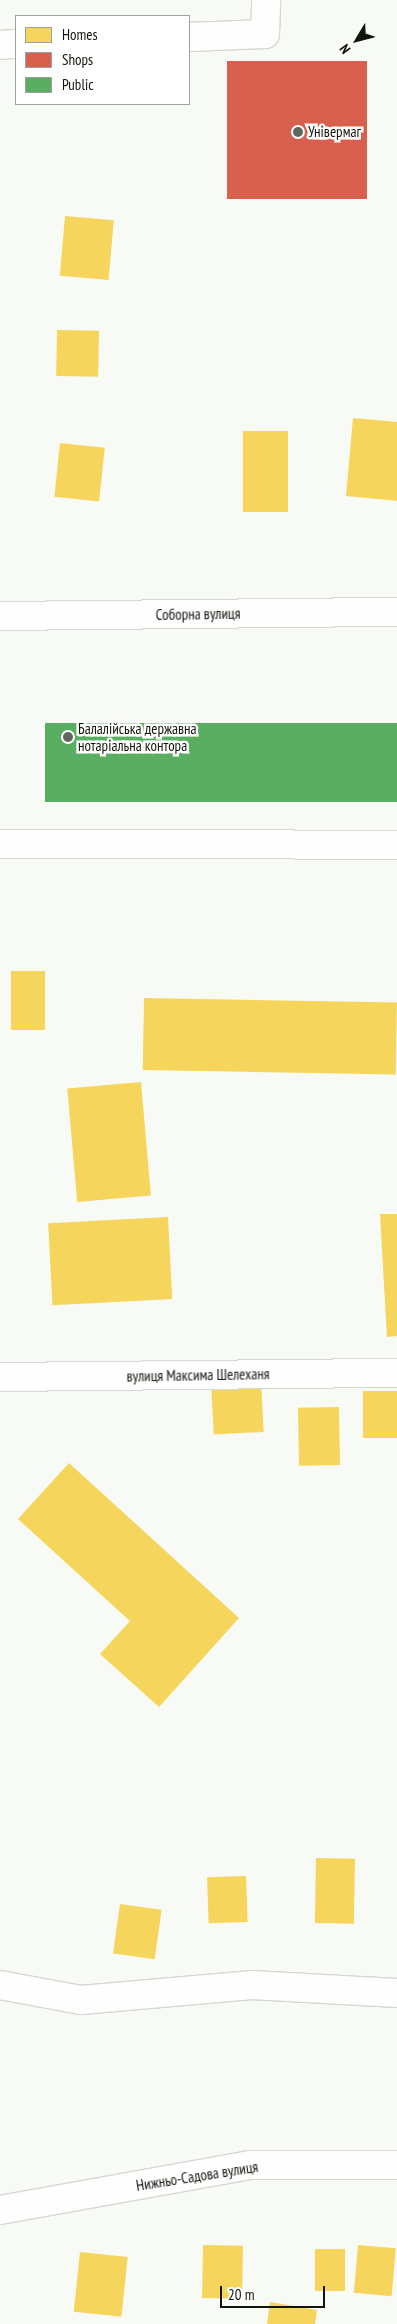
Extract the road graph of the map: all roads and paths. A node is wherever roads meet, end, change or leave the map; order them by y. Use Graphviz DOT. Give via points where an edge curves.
graph roads {
  1 [pos="266,0"];
  2 [pos="190,38"];
  3 [pos="15,44"];
  4 [pos="0,45"];
  5 [pos="397,612"];
  6 [pos="0,616"];
  7 [pos="0,844"];
  8 [pos="397,845"];
  9 [pos="397,1373"];
  10 [pos="0,1376"];
  11 [pos="0,1985"];
  12 [pos="397,1993"];
  13 [pos="397,2165"];
  14 [pos="0,2210"];
  1 -- 2 [label="street" via="266,34"];
  3 -- 4 [label="street"];
  5 -- 6 [label="street, Соборна вулиця"];
  7 -- 8 [label="street"];
  9 -- 10 [label="street, вулиця Максима Шелеханя"];
  11 -- 12 [label="street" via="81,2000 252,1985"];
  13 -- 14 [label="street, Нижньо-Садова вулиця" via="250,2165"];
}
